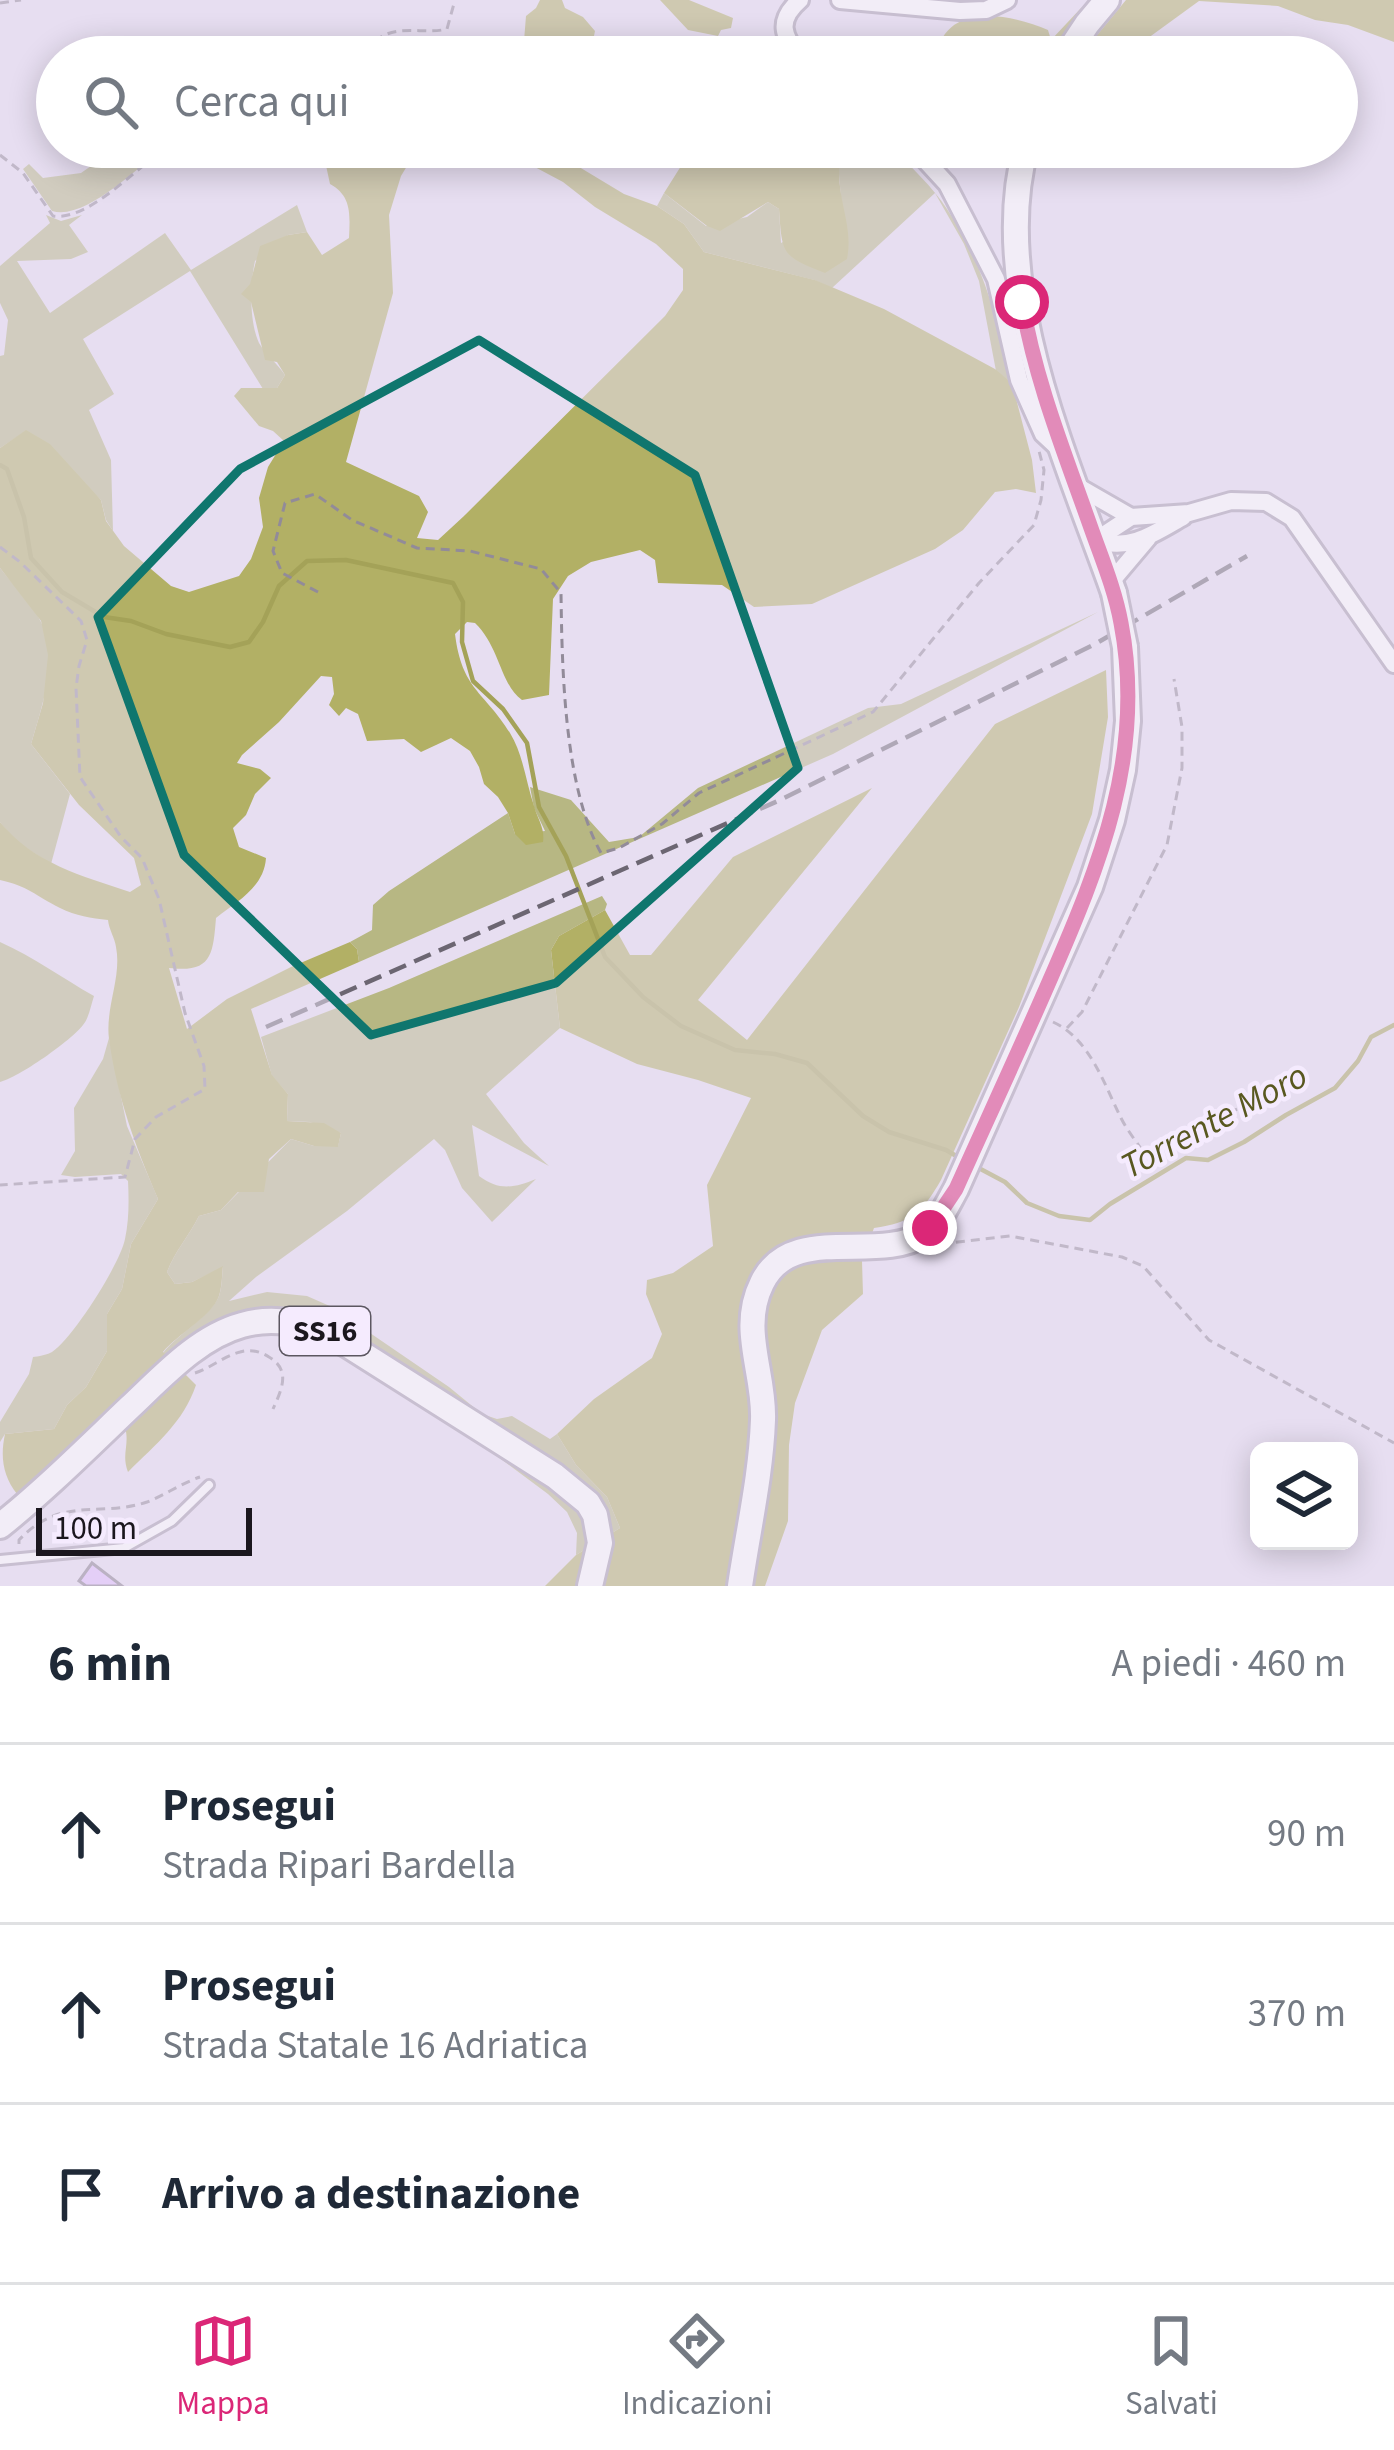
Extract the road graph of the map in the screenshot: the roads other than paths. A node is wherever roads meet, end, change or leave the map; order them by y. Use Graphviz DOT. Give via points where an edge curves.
graph roads {
  1 [pos="800,0"];
  2 [pos="840,0"];
  3 [pos="1007,0"];
  4 [pos="1107,0"];
  5 [pos="786,36"];
  6 [pos="1079,36"];
  7 [pos="932,168"];
  8 [pos="1023,168"];
  9 [pos="1009,339"];
  10 [pos="1034,357"];
  11 [pos="1065,452"];
  12 [pos="1077,486"];
  13 [pos="1189,513"];
  14 [pos="1131,518"];
  15 [pos="1148,538"];
  16 [pos="1096,540"];
  17 [pos="1112,588"];
  18 [pos="1394,664"];
  19 [pos="209,1485"];
  20 [pos="0,1526"];
  21 [pos="0,1560"];
  22 [pos="590,1586"];
  23 [pos="740,1586"];
  1 -- 5 [label="street" via="788,13"];
  2 -- 3 [label="street" via="960,11"];
  4 -- 6 [label="main road"];
  7 -- 9 [label="street" via="996,279"];
  8 -- 10 [label="main road" via="1018,247"];
  9 -- 10 [label="street"];
  9 -- 11 [label="street" via="1043,434"];
  10 -- 11 [label="main road"];
  11 -- 12 [label="main road"];
  12 -- 14 [label="street"];
  12 -- 16 [label="main road"];
  13 -- 14 [label="street"];
  13 -- 15 [label="street"];
  13 -- 18 [label="street" via="1266,502 1292,518"];
  14 -- 16 [label="street"];
  15 -- 16 [label="street"];
  15 -- 17 [label="street"];
  16 -- 17 [label="main road"];
  17 -- 23 [label="main road, bridge" via="1128,721 1112,820 956,1189 922,1235 798,1252 760,1286 751,1324 764,1417"];
  19 -- 21 [label="lane" via="172,1521 124,1548"];
  20 -- 22 [label="main road, SS16" via="209,1340 241,1325 297,1323 325,1331 588,1503 600,1543"];
}
